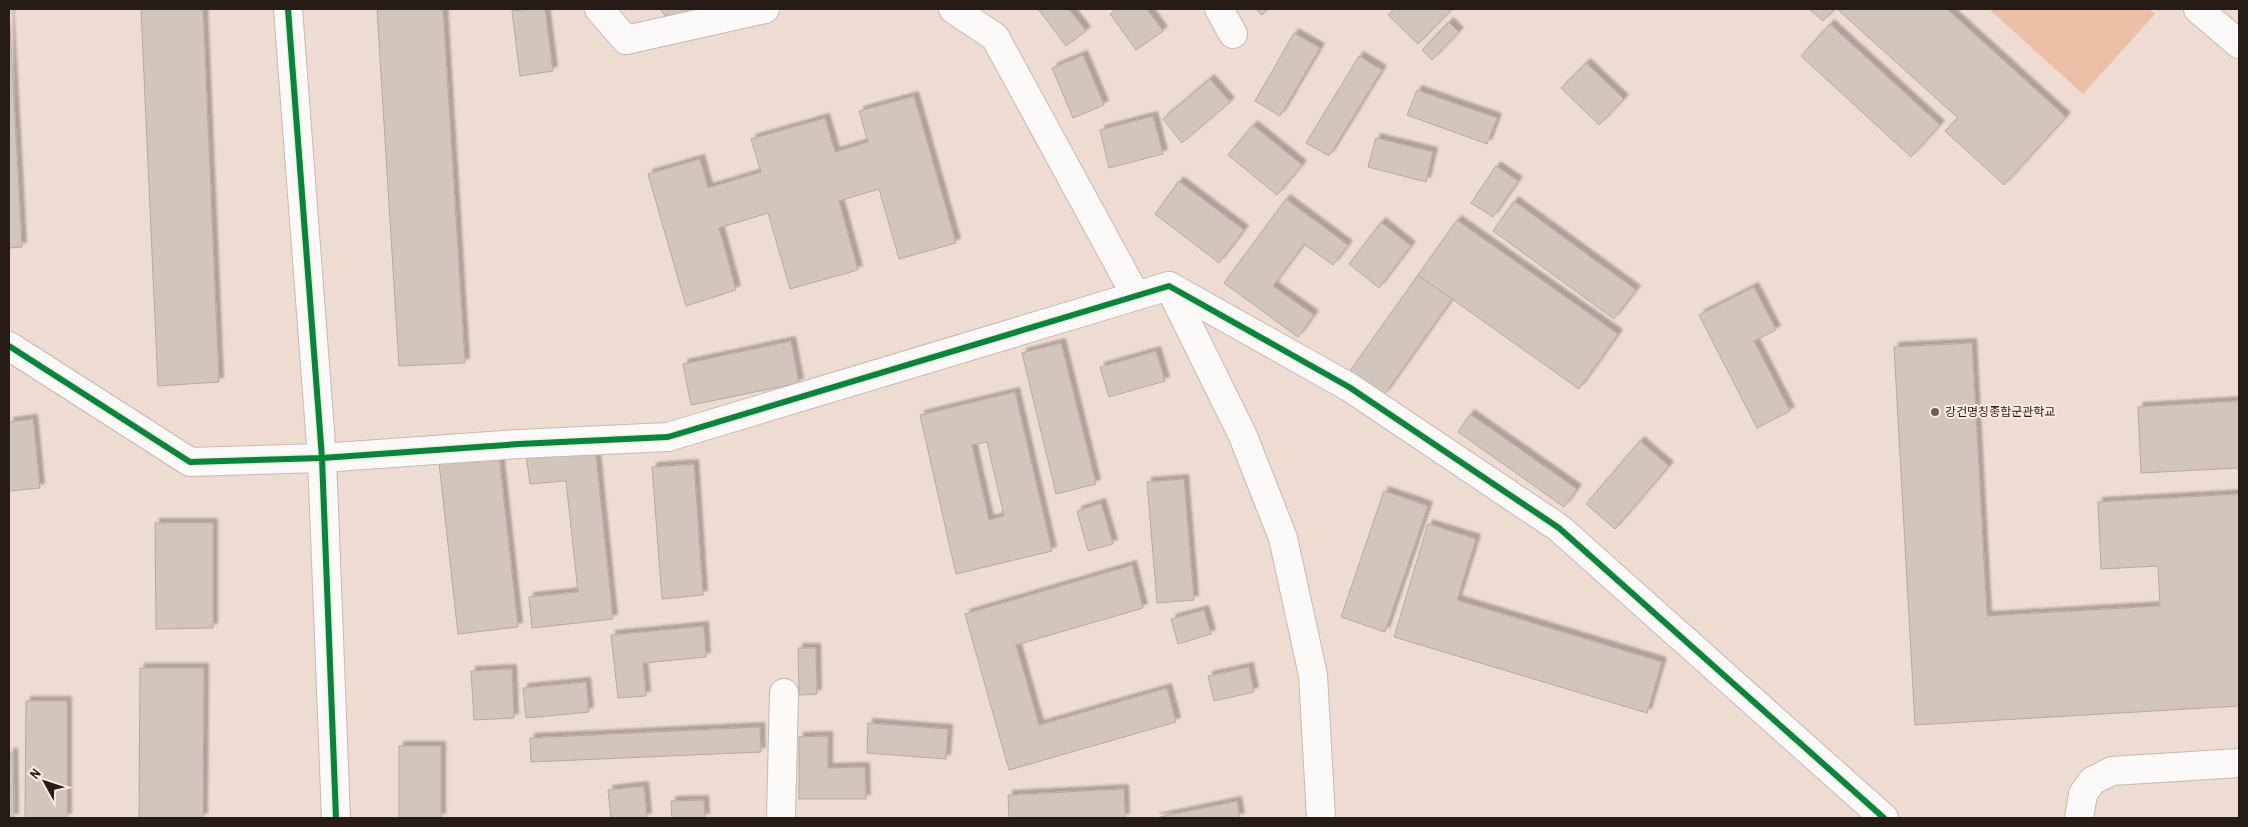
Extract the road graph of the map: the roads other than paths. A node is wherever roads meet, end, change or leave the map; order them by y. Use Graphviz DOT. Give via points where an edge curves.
graph roads {
  1 [pos="288,9"];
  2 [pos="599,9"];
  3 [pos="765,9"];
  4 [pos="954,9"];
  5 [pos="1219,9"];
  6 [pos="2198,9"];
  7 [pos="1232,34"];
  8 [pos="2239,44"];
  9 [pos="1169,286"];
  10 [pos="1136,296"];
  11 [pos="9,346"];
  12 [pos="322,458"];
  13 [pos="784,693"];
  14 [pos="2239,763"];
  15 [pos="336,818"];
  16 [pos="781,818"];
  17 [pos="1321,818"];
  18 [pos="1884,818"];
  19 [pos="2078,818"];
  1 -- 12 [label="street"];
  2 -- 3 [label="street" via="626,40"];
  4 -- 10 [label="street" via="995,37"];
  5 -- 7 [label="street"];
  6 -- 8 [label="street"];
  9 -- 10 [label="street"];
  9 -- 17 [label="street" via="1243,436 1283,538 1313,675"];
  9 -- 18 [label="street" via="1349,387 1559,528"];
  10 -- 12 [label="street" via="668,437"];
  11 -- 12 [label="street" via="190,462"];
  12 -- 15 [label="street"];
  13 -- 16 [label="street"];
  14 -- 19 [label="street" via="2112,771 2092,782 2083,794"];
}
